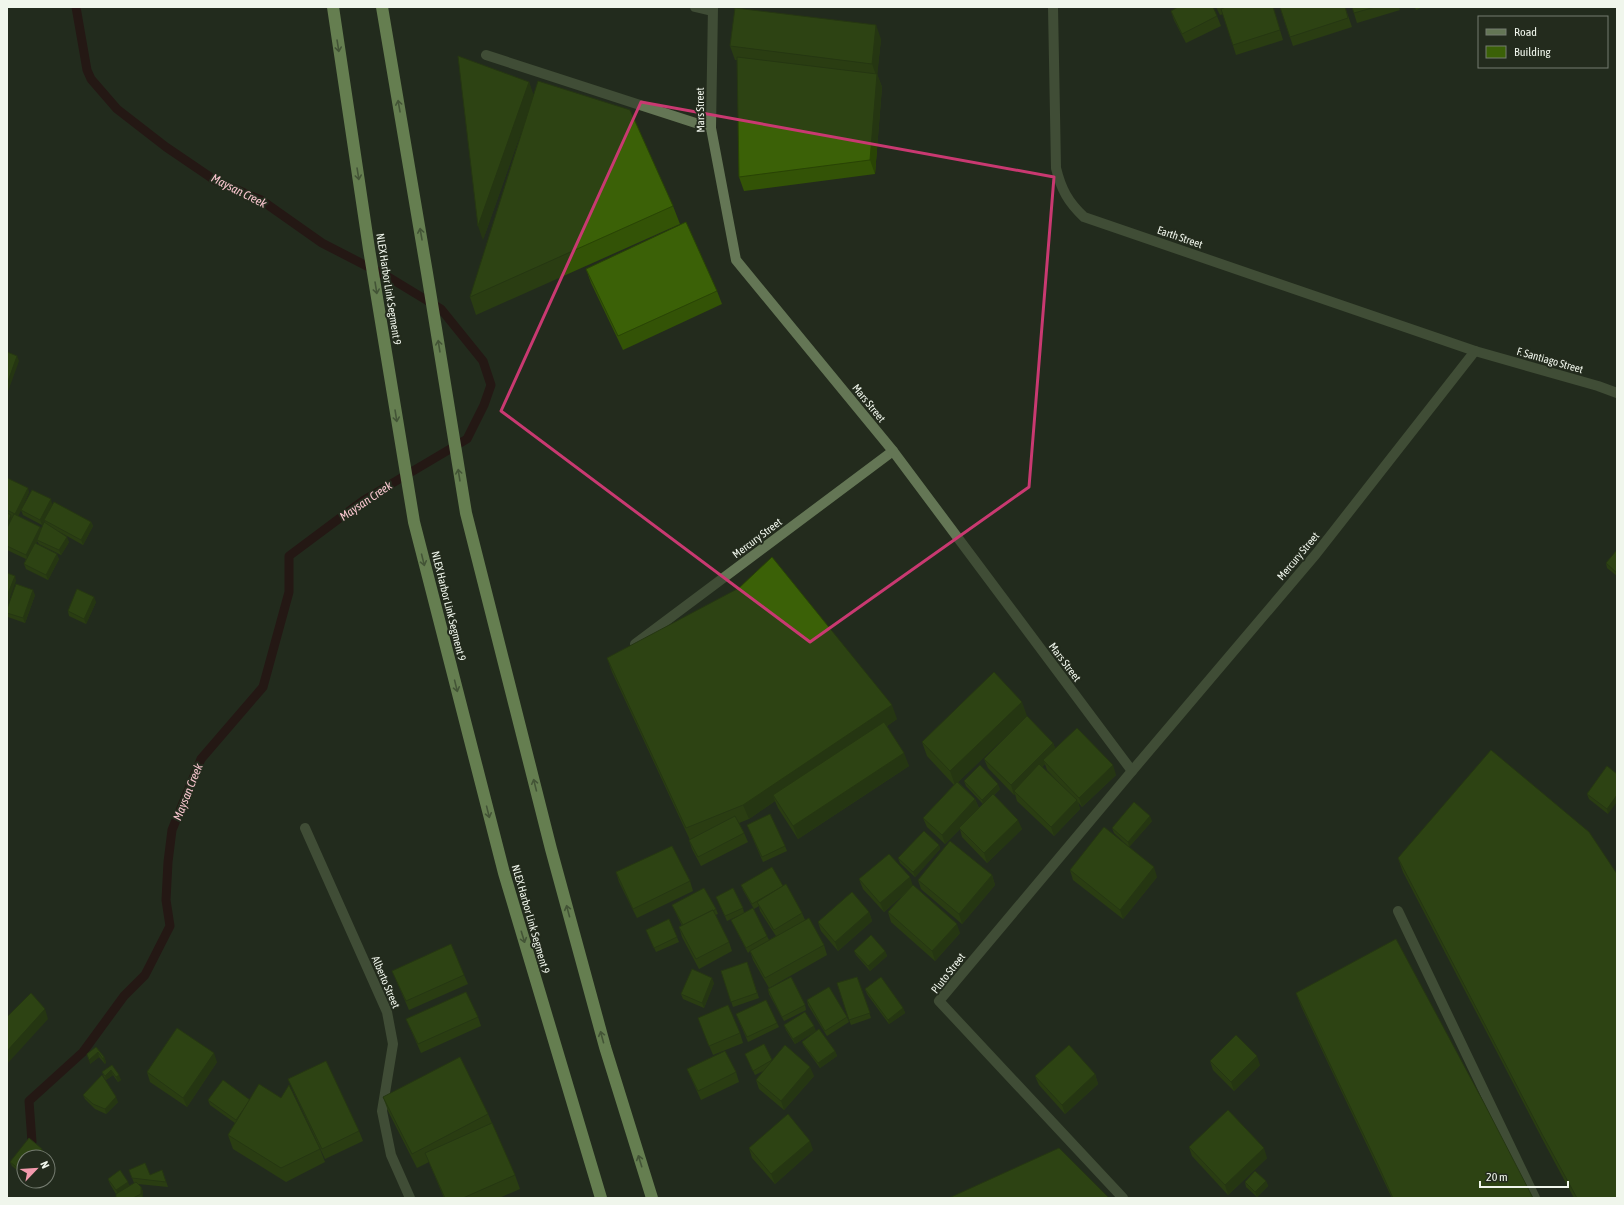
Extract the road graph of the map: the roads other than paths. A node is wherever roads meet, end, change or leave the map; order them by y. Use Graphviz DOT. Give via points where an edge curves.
graph roads {
  1 [pos="333,7"];
  2 [pos="382,7"];
  3 [pos="695,7"];
  4 [pos="1053,7"];
  5 [pos="713,9"];
  6 [pos="486,54"];
  7 [pos="711,128"];
  8 [pos="1475,351"];
  9 [pos="1617,393"];
  10 [pos="893,451"];
  11 [pos="635,644"];
  12 [pos="1132,771"];
  13 [pos="305,828"];
  14 [pos="1398,911"];
  15 [pos="410,1198"];
  16 [pos="601,1198"];
  17 [pos="652,1198"];
  18 [pos="1123,1198"];
  19 [pos="1535,1198"];
  1 -- 16 [label="highway, NLEX Harbor Link Segment 9, one-way" via="369,250 414,522 504,873"];
  17 -- 2 [label="highway, one-way" via="599,1024 551,850 466,513"];
  3 -- 5 [label="street"];
  4 -- 8 [label="street, Earth Street" via="1056,168 1060,184 1074,208 1084,217"];
  5 -- 7 [label="street, Mars Street"];
  6 -- 7 [label="street"];
  7 -- 10 [label="street, Mars Street" via="736,260"];
  8 -- 9 [label="street, F. Santiago Street"];
  8 -- 12 [label="street, Mercury Street" via="1316,554"];
  10 -- 11 [label="street, Mercury Street"];
  10 -- 12 [label="street, Mars Street"];
  12 -- 18 [label="street, Pluto Street" via="938,1001"];
  13 -- 15 [label="street, Alberto Street" via="387,1012 393,1044 382,1111 391,1155"];
  14 -- 19 [label="street"];
}
